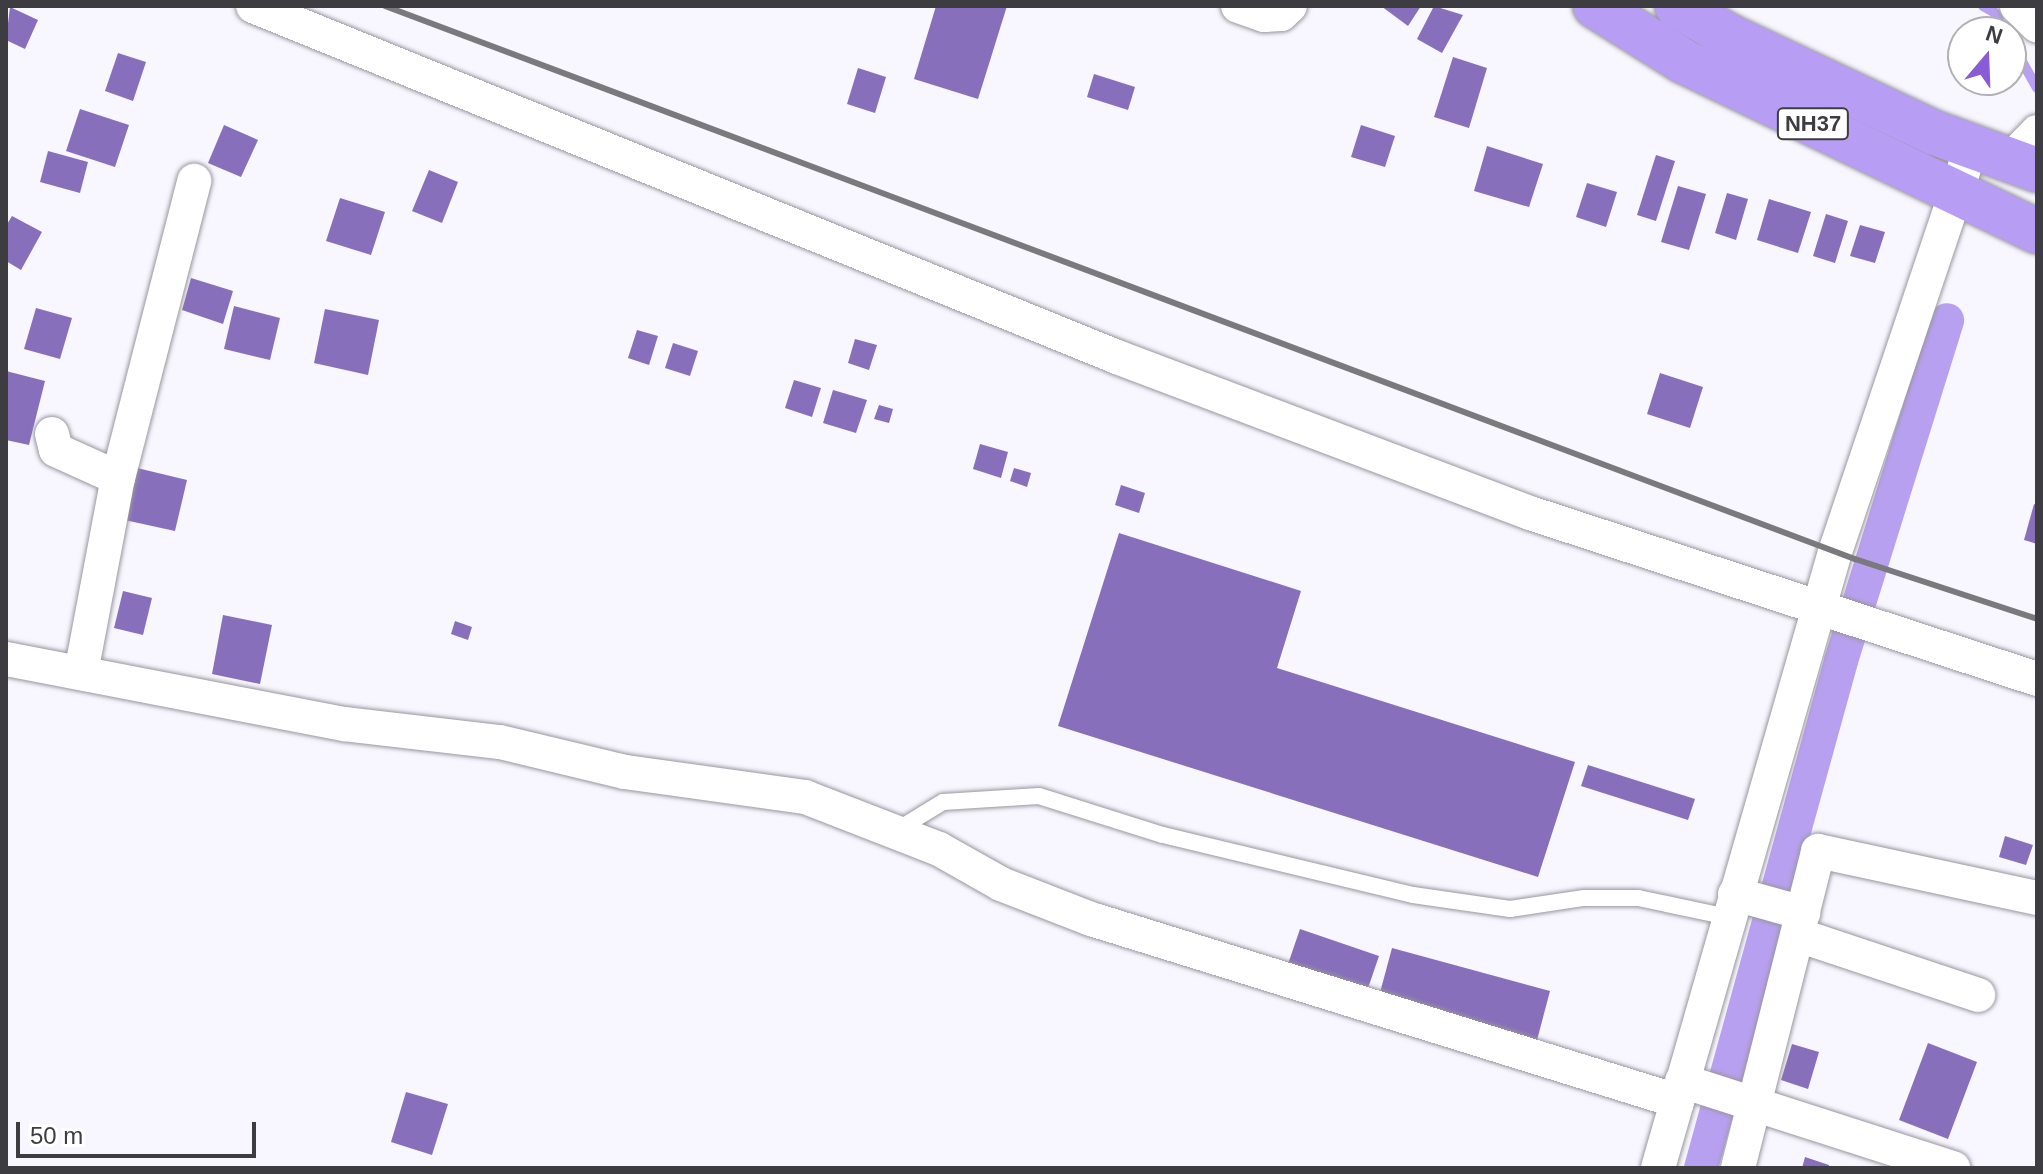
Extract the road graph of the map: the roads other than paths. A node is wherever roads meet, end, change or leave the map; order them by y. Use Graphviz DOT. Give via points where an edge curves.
graph roads {
  1 [pos="253,6"];
  2 [pos="1238,6"];
  3 [pos="1290,6"];
  4 [pos="1595,6"];
  5 [pos="1677,6"];
  6 [pos="2017,6"];
  7 [pos="2037,25"];
  8 [pos="2018,148"];
  9 [pos="194,181"];
  10 [pos="1954,191"];
  11 [pos="2037,231"];
  12 [pos="52,434"];
  13 [pos="118,478"];
  14 [pos="1826,611"];
  15 [pos="6,659"];
  16 [pos="81,673"];
  17 [pos="2037,679"];
  18 [pos="896,831"];
  19 [pos="2037,898"];
  20 [pos="1737,903"];
  21 [pos="1795,918"];
  22 [pos="1978,995"];
  23 [pos="1684,1089"];
  24 [pos="1749,1103"];
  25 [pos="1658,1168"];
  26 [pos="1738,1168"];
  27 [pos="1953,1168"];
  1 -- 14 [label="street" via="1117,357 1530,513"];
  2 -- 3 [label="street" via="1264,15 1281,14"];
  4 -- 10 [label="highway, NH37" via="1683,61"];
  5 -- 8 [label="highway, NH37" via="1731,37"];
  6 -- 7 [label="street"];
  8 -- 10 [label="street"];
  9 -- 13 [label="street"];
  10 -- 11 [label="highway, NH37"];
  10 -- 14 [label="street"];
  12 -- 13 [label="street" via="56,450"];
  13 -- 16 [label="street"];
  14 -- 17 [label="street"];
  14 -- 20 [label="street"];
  15 -- 16 [label="street"];
  16 -- 18 [label="street" via="344,724 500,742 625,772 805,797"];
  18 -- 20 [label="lane" via="943,802 1039,796 1163,835 1413,895 1510,909 1584,898"];
  18 -- 23 [label="street" via="1001,884 1091,919"];
  19 -- 21 [label="street" via="1818,851"];
  20 -- 21 [label="street"];
  20 -- 23 [label="street"];
  21 -- 22 [label="street"];
  21 -- 24 [label="street"];
  23 -- 24 [label="street"];
  23 -- 25 [label="street"];
  24 -- 26 [label="street"];
  24 -- 27 [label="street"];
}
